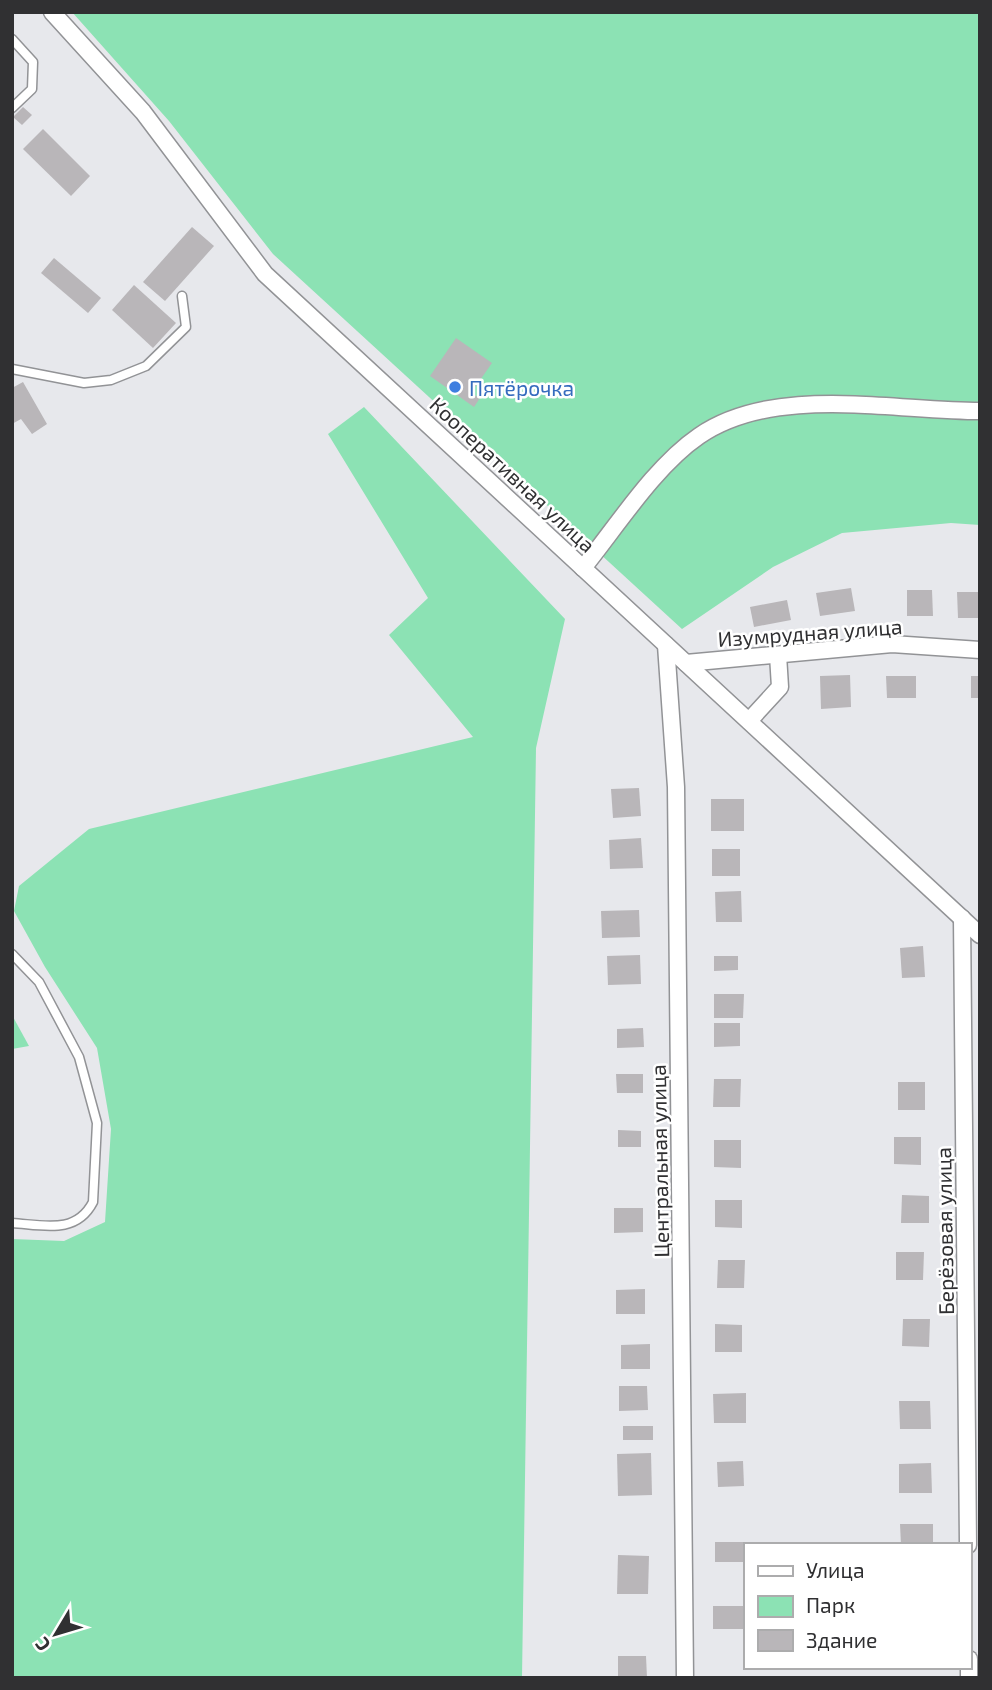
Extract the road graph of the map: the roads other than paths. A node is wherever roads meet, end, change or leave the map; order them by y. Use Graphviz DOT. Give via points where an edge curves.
graph roads {
  1 [pos="52,12"];
  2 [pos="12,39"];
  3 [pos="12,108"];
  4 [pos="182,296"];
  5 [pos="12,369"];
  6 [pos="980,411"];
  7 [pos="583,568"];
  8 [pos="666,645"];
  9 [pos="980,650"];
  10 [pos="778,655"];
  11 [pos="686,663"];
  12 [pos="749,721"];
  13 [pos="961,918"];
  14 [pos="980,935"];
  15 [pos="12,954"];
  16 [pos="12,1223"];
  17 [pos="968,1543"];
  18 [pos="685,1678"];
  1 -- 7 [label="street, Кооперативная улица" via="144,112 265,274"];
  2 -- 3 [label="lane" via="33,62 32,89"];
  4 -- 5 [label="lane" via="186,327 146,366 111,380 84,383"];
  6 -- 7 [label="street" via="789,405 724,422 697,437 658,474"];
  7 -- 8 [label="street, Кооперативная улица"];
  8 -- 11 [label="street, Кооперативная улица"];
  8 -- 18 [label="street, Центральная улица" via="676,787"];
  9 -- 10 [label="street, Изумрудная улица" via="892,644"];
  10 -- 11 [label="street, Изумрудная улица"];
  10 -- 12 [label="street" via="779,687"];
  11 -- 12 [label="street, Кооперативная улица"];
  12 -- 13 [label="street, Кооперативная улица"];
  13 -- 14 [label="street, Кооперативная улица"];
  13 -- 17 [label="street, Берёзовая улица"];
  15 -- 16 [label="lane" via="39,982 79,1057 97,1123 89,1211 64,1226"];
}
